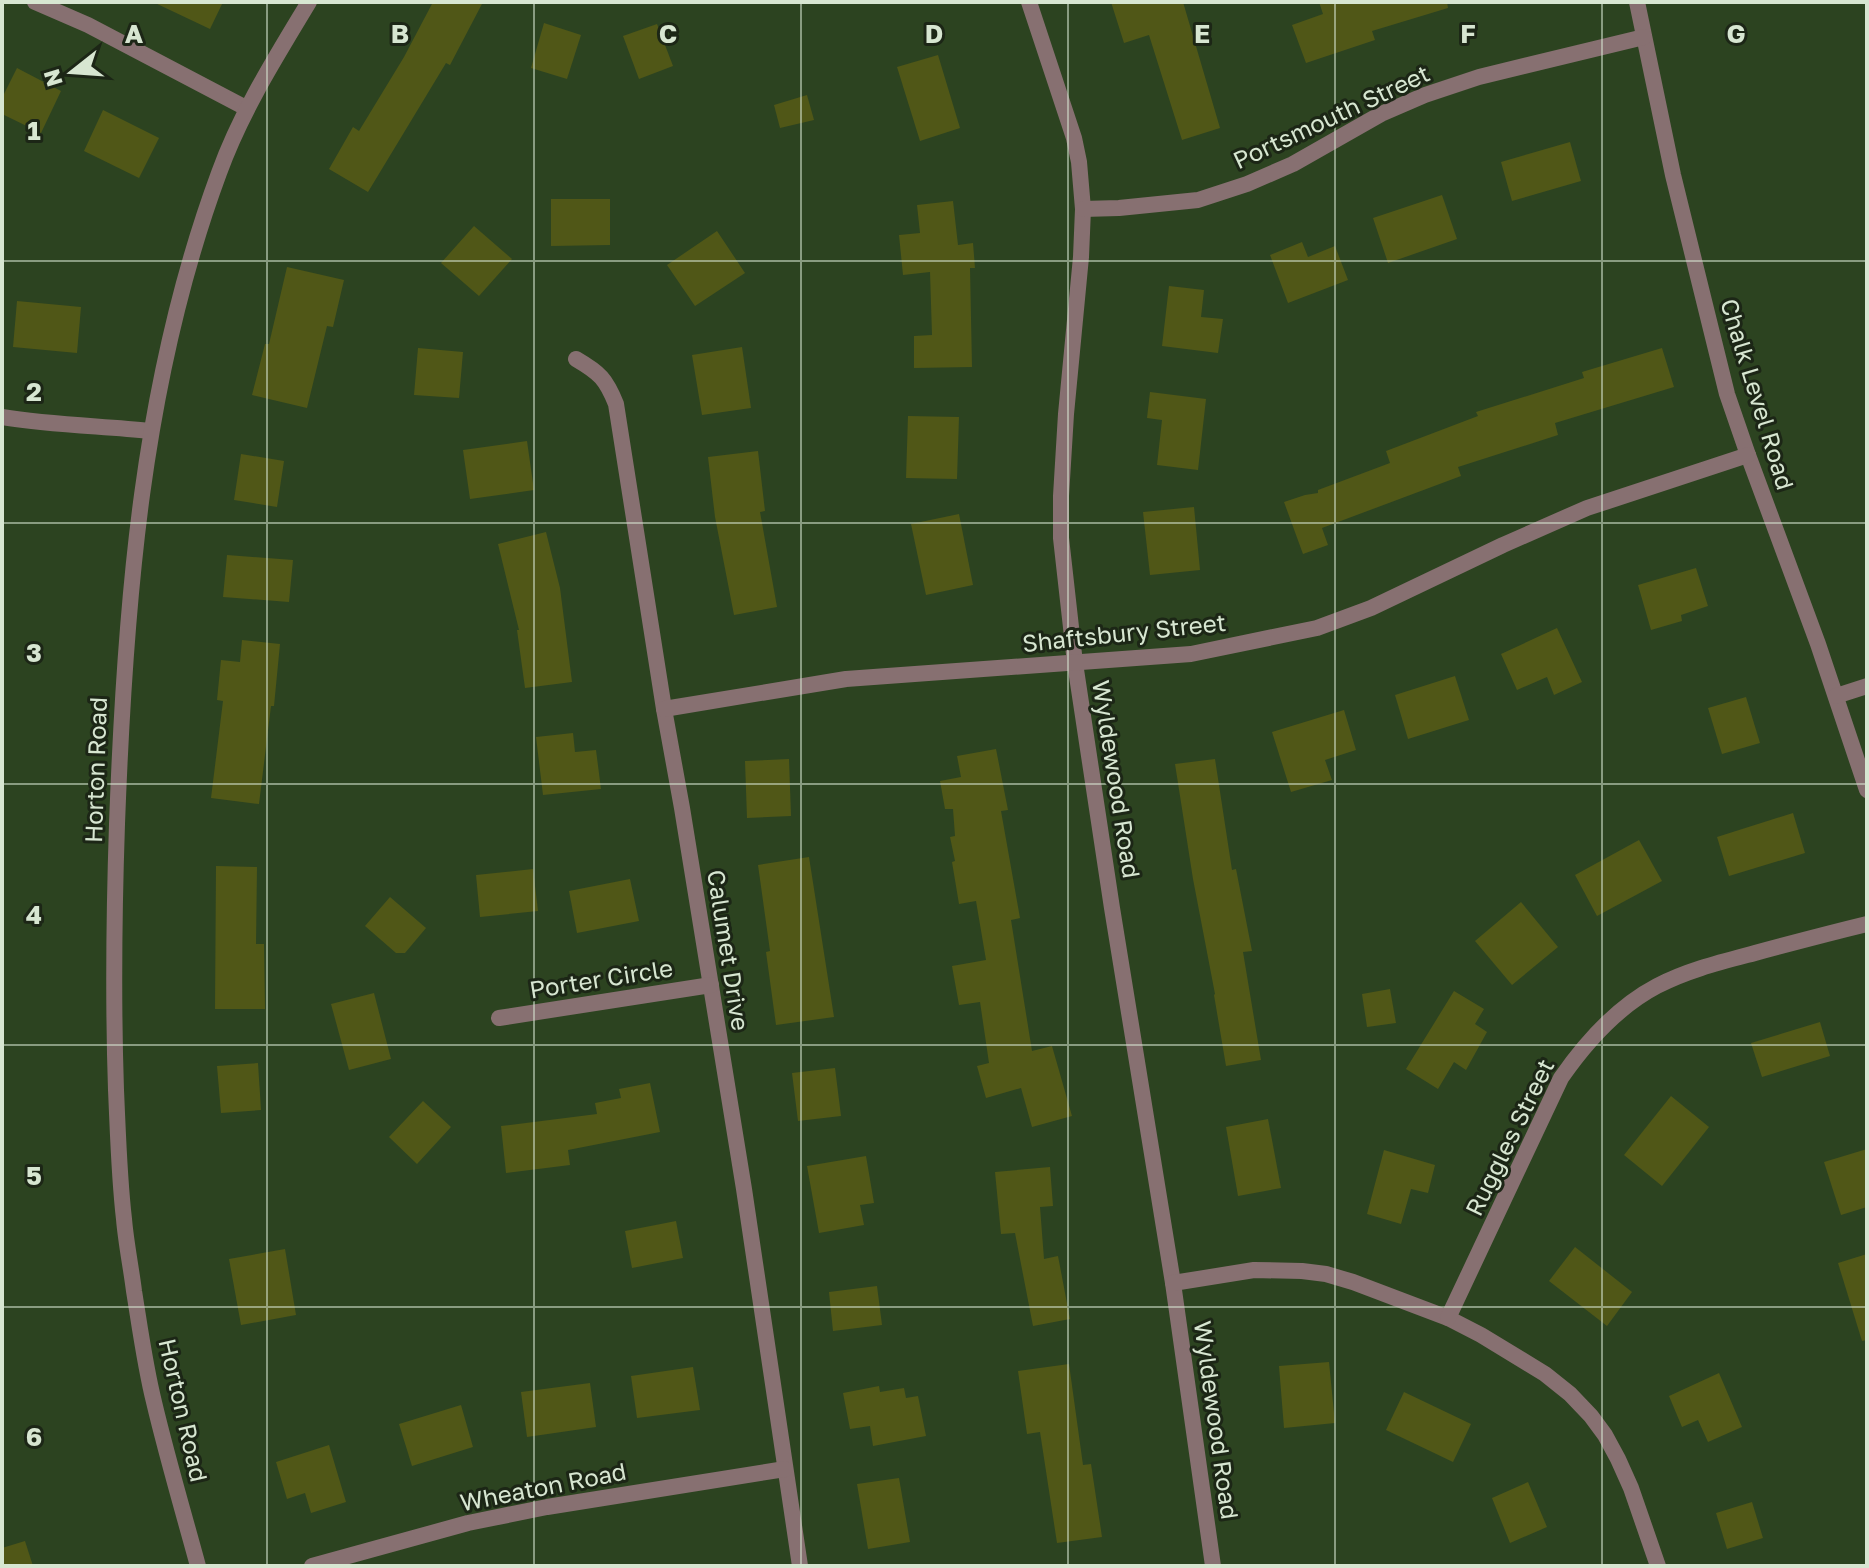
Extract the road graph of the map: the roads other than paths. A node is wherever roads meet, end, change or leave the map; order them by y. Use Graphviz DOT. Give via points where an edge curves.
graph roads {
  1 [pos="35,2"];
  2 [pos="309,2"];
  3 [pos="1029,2"];
  4 [pos="1637,2"];
  5 [pos="1644,37"];
  6 [pos="246,108"];
  7 [pos="1083,209"];
  8 [pos="576,359"];
  9 [pos="2,417"];
  10 [pos="150,431"];
  11 [pos="1748,455"];
  12 [pos="1075,663"];
  13 [pos="1867,686"];
  14 [pos="1836,696"];
  15 [pos="664,709"];
  16 [pos="1867,790"];
  17 [pos="1867,924"];
  18 [pos="711,985"];
  19 [pos="499,1018"];
  20 [pos="1173,1283"];
  21 [pos="1448,1318"];
  22 [pos="785,1469"];
  23 [pos="198,1566"];
  24 [pos="312,1566"];
  25 [pos="800,1566"];
  26 [pos="1213,1566"];
  27 [pos="1658,1566"];
  1 -- 6 [label="street"];
  2 -- 6 [label="street, Horton Road"];
  3 -- 7 [label="street, Wyldewood Road" via="1074,138"];
  4 -- 5 [label="street, Chalk Level Road"];
  5 -- 7 [label="street, Portsmouth Street" via="1425,95 1293,164 1198,200"];
  5 -- 11 [label="street, Chalk Level Road" via="1727,394"];
  6 -- 10 [label="street, Horton Road" via="195,242"];
  7 -- 12 [label="street, Wyldewood Road" via="1061,496"];
  8 -- 15 [label="street, Calumet Drive" via="595,370 616,404"];
  9 -- 10 [label="street"];
  10 -- 23 [label="street, Horton Road" via="120,720 114,906 118,1142 124,1221 153,1400"];
  11 -- 12 [label="street, Shaftsbury Street" via="1587,508 1317,628 1191,654"];
  11 -- 14 [label="street, Chalk Level Road"];
  12 -- 15 [label="street, Shaftsbury Street" via="846,679"];
  12 -- 20 [label="street, Wyldewood Road"];
  13 -- 14 [label="street"];
  14 -- 16 [label="street, Chalk Level Road"];
  15 -- 18 [label="street, Calumet Drive"];
  17 -- 21 [label="street, Ruggles Street" via="1678,975 1612,1018 1561,1078"];
  18 -- 19 [label="street, Porter Circle"];
  18 -- 22 [label="street, Calumet Drive"];
  20 -- 21 [label="street" via="1254,1270 1326,1274"];
  20 -- 26 [label="street, Wyldewood Road"];
  21 -- 27 [label="street" via="1545,1374 1591,1416 1631,1488"];
  22 -- 24 [label="street, Wheaton Road" via="468,1523"];
  22 -- 25 [label="street, Calumet Drive"];
}
